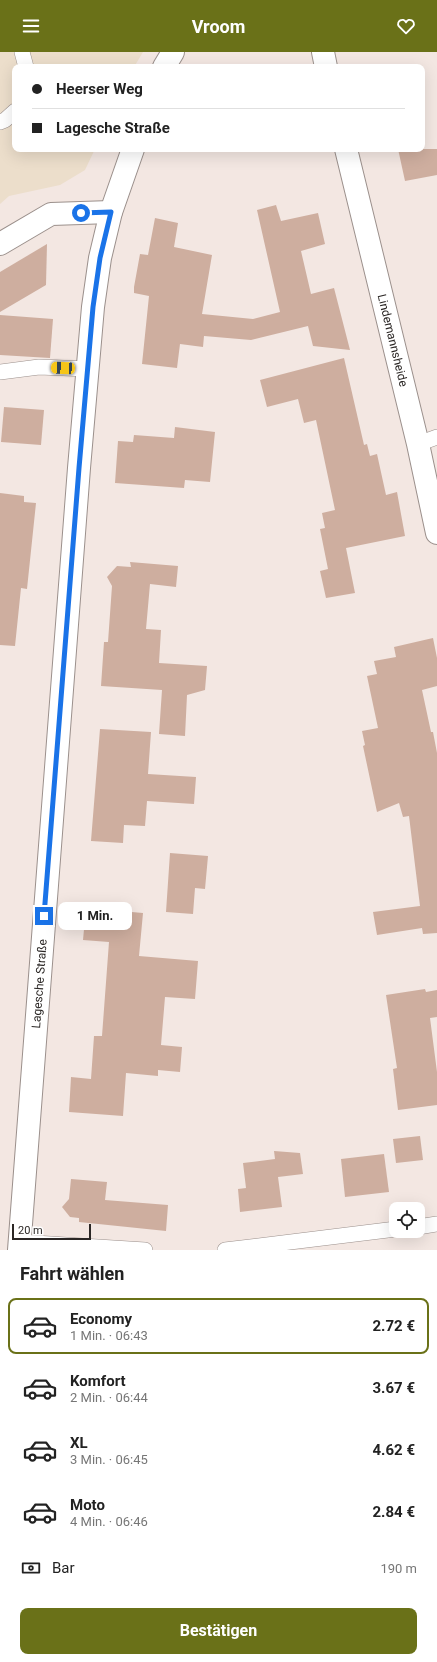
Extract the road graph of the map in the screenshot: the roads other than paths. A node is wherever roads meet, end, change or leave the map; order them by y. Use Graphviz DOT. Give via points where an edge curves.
graph roads {
  1 [pos="22,52"];
  2 [pos="173,52"];
  3 [pos="323,52"];
  4 [pos="25,64"];
  5 [pos="166,64"];
  6 [pos="325,64"];
  7 [pos="12,114"];
  8 [pos="0,122"];
  9 [pos="132,152"];
  10 [pos="347,152"];
  11 [pos="111,212"];
  12 [pos="0,244"];
  13 [pos="88,369"];
  14 [pos="0,372"];
  15 [pos="428,441"];
  16 [pos="437,533"];
  17 [pos="437,1224"];
  18 [pos="425,1226"];
  19 [pos="389,1230"];
  20 [pos="19,1246"];
  21 [pos="145,1250"];
  22 [pos="225,1250"];
  1 -- 4 [label="lane"];
  2 -- 5 [label="street"];
  3 -- 6 [label="street"];
  7 -- 8 [label="lane"];
  9 -- 11 [label="street, Lagesche Straße"];
  10 -- 15 [label="street, Lindemannsheide"];
  11 -- 12 [label="street" via="51,214"];
  11 -- 13 [label="street, Lagesche Straße" via="100,258"];
  13 -- 14 [label="lane" via="39,367"];
  13 -- 20 [label="street, Lagesche Straße"];
  15 -- 16 [label="street, Lindemannsheide"];
  17 -- 18 [label="lane"];
  19 -- 22 [label="lane"];
  20 -- 21 [label="lane"];
}
